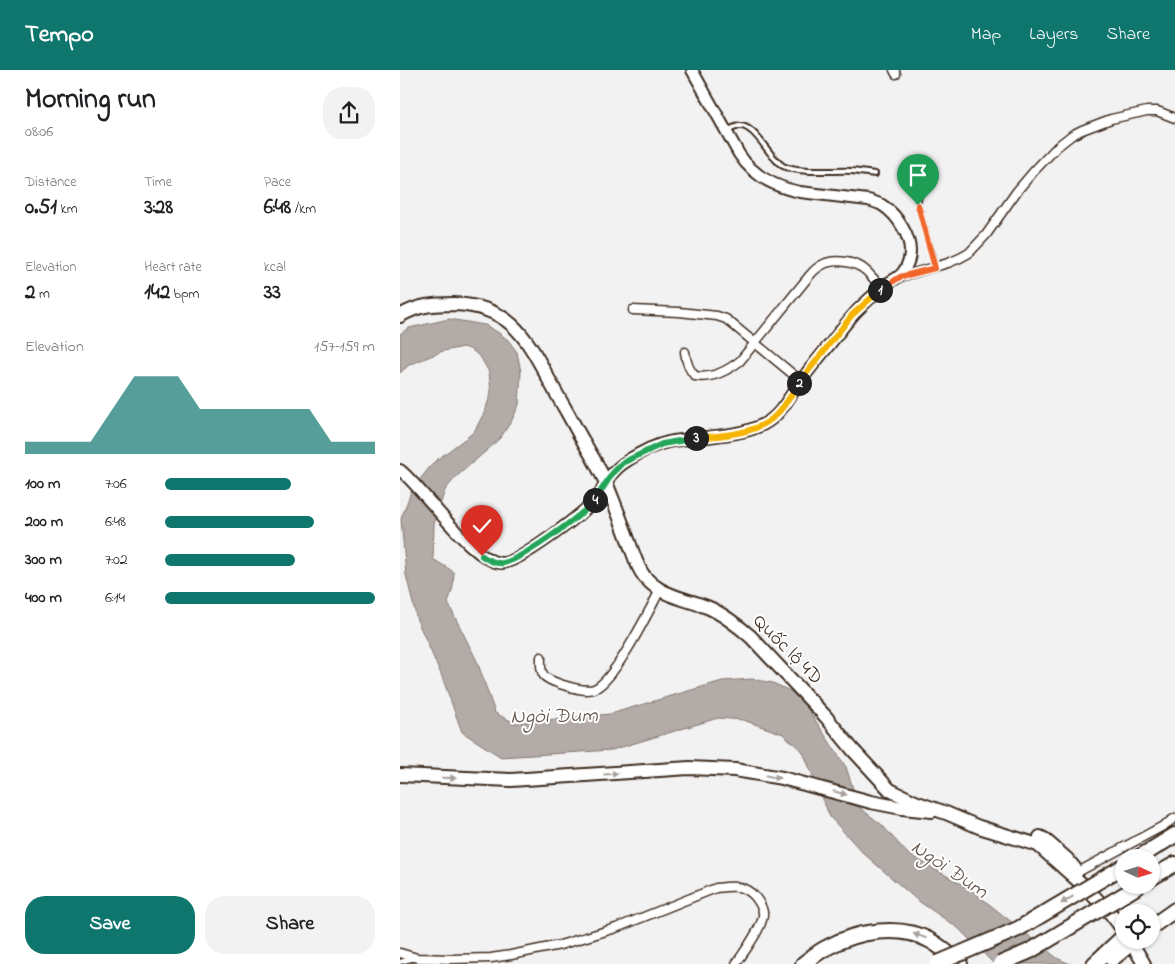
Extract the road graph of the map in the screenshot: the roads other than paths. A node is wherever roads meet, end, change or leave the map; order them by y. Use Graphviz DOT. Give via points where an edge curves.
graph roads {
  1 [pos="692,70"];
  2 [pos="1175,118"];
  3 [pos="725,131"];
  4 [pos="875,174"];
  5 [pos="920,192"];
  6 [pos="935,268"];
  7 [pos="900,277"];
  8 [pos="882,288"];
  9 [pos="633,310"];
  10 [pos="400,316"];
  11 [pos="754,343"];
  12 [pos="685,352"];
  13 [pos="801,381"];
  14 [pos="400,470"];
  15 [pos="606,482"];
  16 [pos="660,590"];
  17 [pos="541,656"];
  18 [pos="400,776"];
  19 [pos="895,792"];
  20 [pos="891,806"];
  21 [pos="946,813"];
  22 [pos="1175,818"];
  23 [pos="1175,835"];
  24 [pos="1152,849"];
  25 [pos="1175,864"];
  26 [pos="1115,871"];
  27 [pos="1160,873"];
  28 [pos="1076,874"];
  29 [pos="1125,894"];
  30 [pos="1175,901"];
  31 [pos="1175,910"];
  32 [pos="1160,911"];
  33 [pos="1115,919"];
  34 [pos="1160,921"];
  35 [pos="1116,949"];
  36 [pos="1135,949"];
  37 [pos="400,953"];
  38 [pos="417,958"];
  39 [pos="400,962"];
  40 [pos="736,964"];
  41 [pos="803,964"];
  42 [pos="937,964"];
  43 [pos="960,964"];
  44 [pos="1000,964"];
  45 [pos="1099,964"];
  46 [pos="1144,964"];
  1 -- 3 [label="street"];
  2 -- 6 [label="street" via="1147,111 1111,119 1072,136 1028,178 969,253"];
  3 -- 4 [label="lane" via="738,126 747,128 780,164 788,168"];
  3 -- 7 [label="street" via="747,165 768,182 800,192 862,198 884,206 898,221 908,242 910,256"];
  5 -- 6 [label="lane" via="918,205"];
  6 -- 7 [label="street"];
  7 -- 8 [label="street"];
  8 -- 11 [label="street" via="855,265 828,262 816,268"];
  8 -- 13 [label="street" via="852,315"];
  9 -- 11 [label="street" via="723,317"];
  10 -- 15 [label="main road, Quốc lộ 4D" via="415,308 446,304 480,308 504,318 521,334 538,360"];
  11 -- 12 [label="street" via="732,367 700,377 690,370"];
  11 -- 13 [label="street"];
  13 -- 15 [label="street" via="786,404 763,425 662,444 622,463"];
  14 -- 15 [label="street" via="471,547 487,560 500,563 514,560 579,515 598,496"];
  15 -- 16 [label="main road, Quốc lộ 4D" via="639,568"];
  16 -- 17 [label="street" via="626,652 600,686 587,690 548,680 540,668"];
  16 -- 19 [label="main road, Quốc lộ 4D" via="708,607 751,636"];
  18 -- 20 [label="main road, one-way" via="511,780 689,768 735,770 782,778"];
  19 -- 20 [label="main road"];
  19 -- 21 [label="main road, Quốc lộ 4D"];
  20 -- 21 [label="main road"];
  21 -- 28 [label="main road, Quốc lộ 4D" via="985,820 1044,838 1067,859"];
  22 -- 28 [label="street"];
  23 -- 24 [label="highway"];
  25 -- 27 [label="highway"];
  26 -- 42 [label="highway, one-way, bridge" via="1018,929"];
  28 -- 33 [label="main road, Quốc lộ 4D"];
  29 -- 44 [label="highway, bridge" via="1030,951"];
  30 -- 32 [label="highway"];
  31 -- 34 [label="highway"];
  35 -- 45 [label="highway"];
  36 -- 46 [label="main road, Quốc lộ 4D"];
  37 -- 38 [label="street"];
  38 -- 39 [label="lane"];
  38 -- 40 [label="street" via="491,958 560,945 616,928 716,888 729,887 751,892 764,914 759,929"];
  43 -- 41 [label="highway, one-way" via="928,939 897,931 856,935 828,946"];
}
